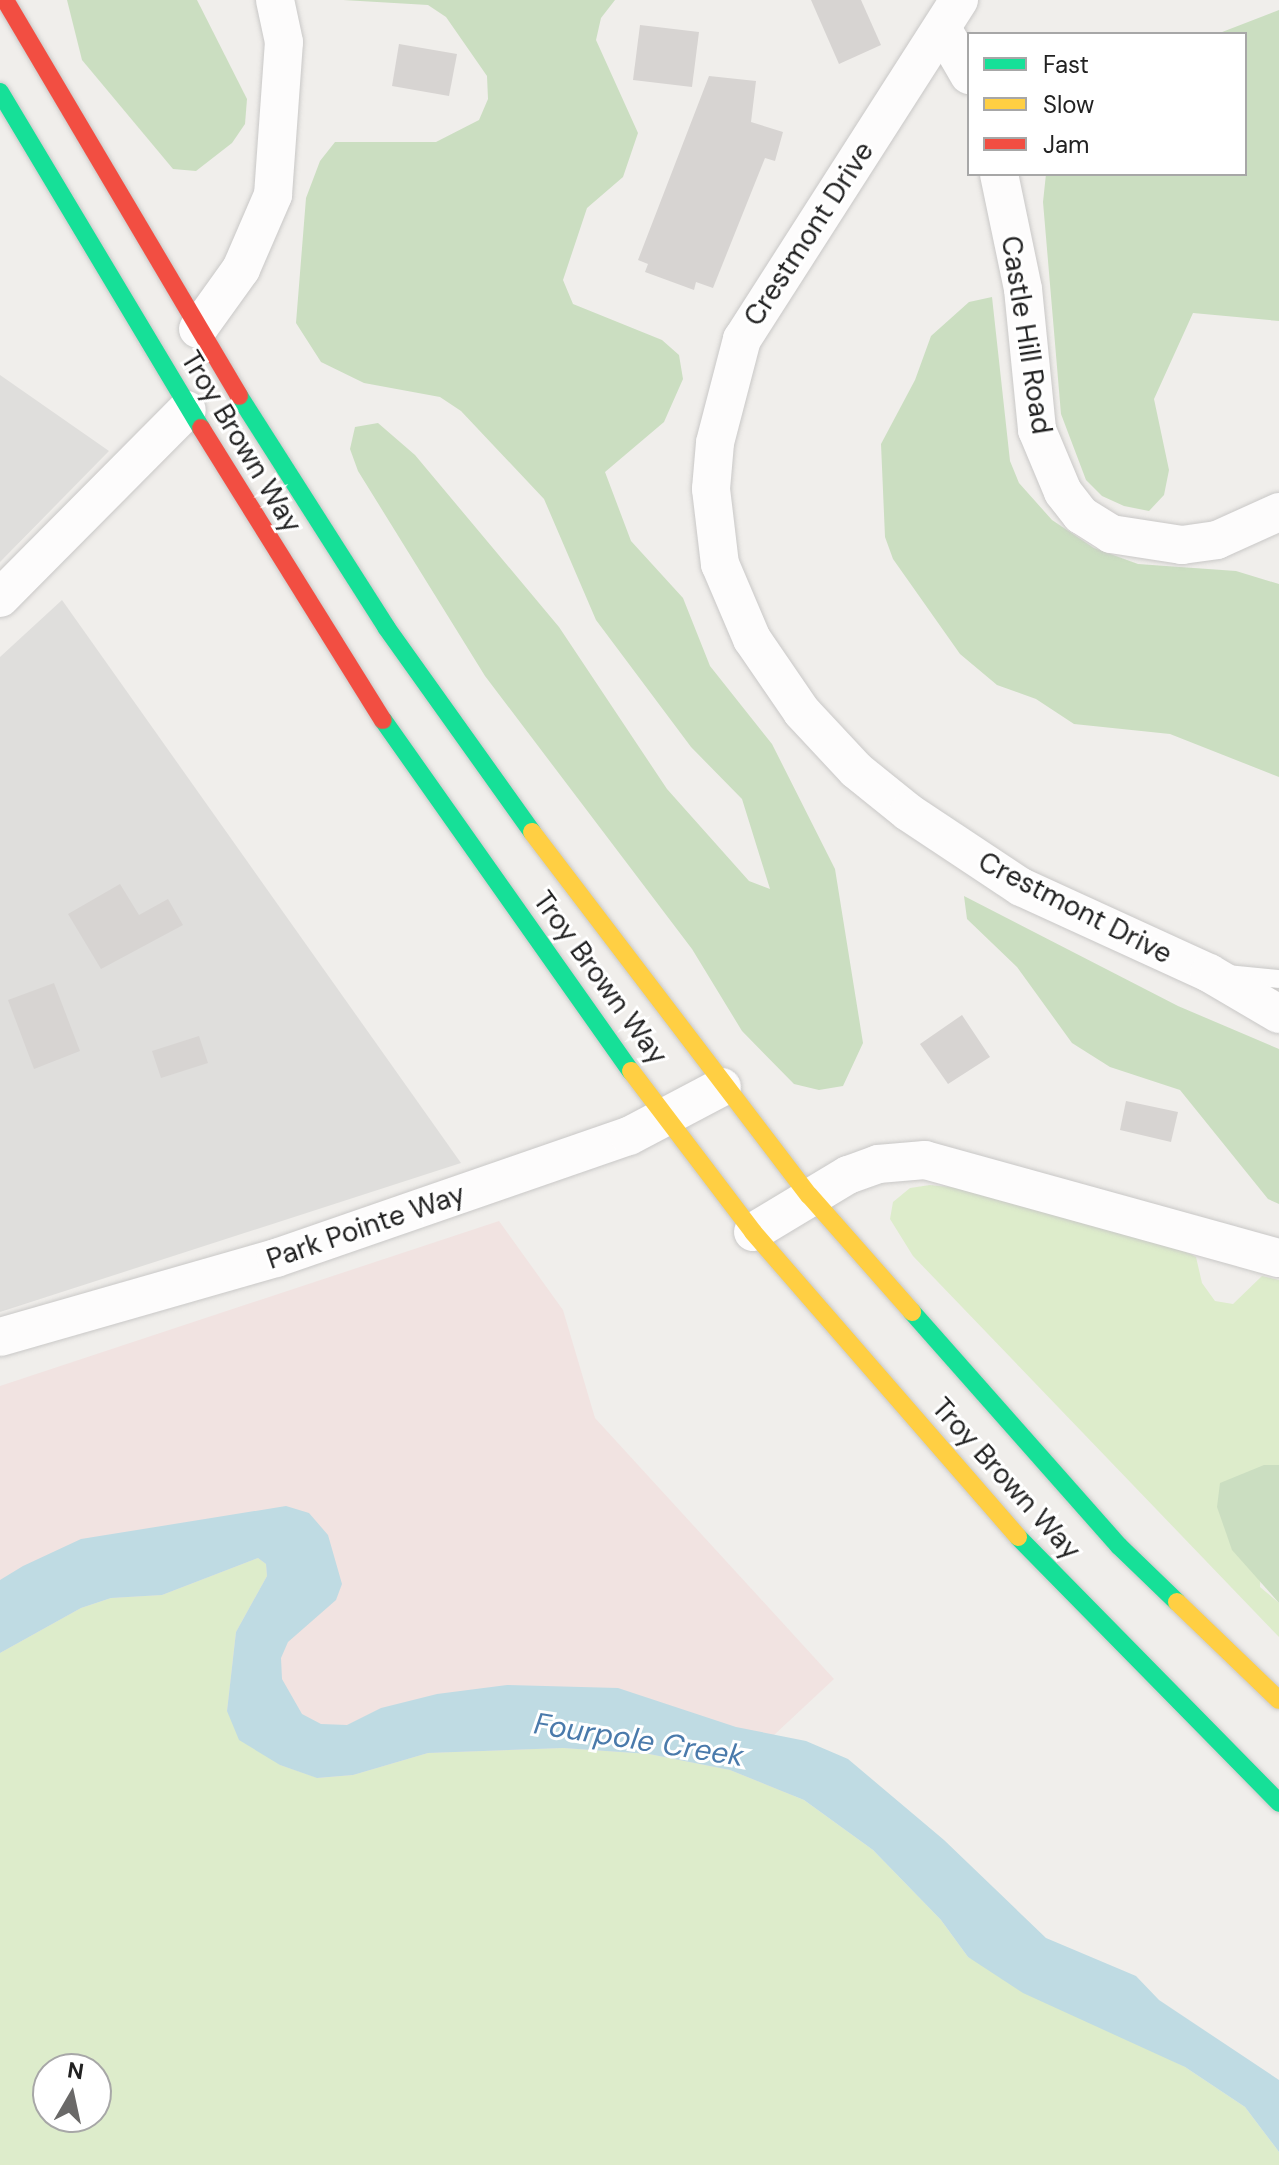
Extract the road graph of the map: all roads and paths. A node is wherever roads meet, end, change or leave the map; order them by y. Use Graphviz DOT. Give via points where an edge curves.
graph roads {
  1 [pos="5,0"];
  2 [pos="275,0"];
  3 [pos="951,15"];
  4 [pos="967,68"];
  5 [pos="0,92"];
  6 [pos="999,176"];
  7 [pos="198,329"];
  8 [pos="187,410"];
  9 [pos="1279,512"];
  10 [pos="0,598"];
  11 [pos="1209,973"];
  12 [pos="1279,979"];
  13 [pos="1279,1014"];
  14 [pos="722,1087"];
  15 [pos="666,1119"];
  16 [pos="809,1195"];
  17 [pos="753,1232"];
  18 [pos="1279,1258"];
  19 [pos="0,1337"];
  20 [pos="1279,1700"];
  21 [pos="1279,1803"];
  1 -- 7 [label="main road, Troy Brown Way"];
  2 -- 7 [label="street" via="284,42 273,195 241,269"];
  3 -- 4 [label="street"];
  3 -- 11 [label="street, Crestmont Drive" via="779,274 742,339 722,405 712,473 720,564 752,639 776,676 856,770 932,830 1021,887"];
  5 -- 8 [label="main road, Troy Brown Way"];
  6 -- 9 [label="street, Castle Hill Road" via="1023,289 1037,430 1063,492 1081,515 1111,534 1182,545 1217,540"];
  7 -- 14 [label="main road, Troy Brown Way" via="386,627"];
  8 -- 10 [label="street"];
  8 -- 15 [label="main road, Troy Brown Way" via="425,783"];
  11 -- 12 [label="lane"];
  11 -- 13 [label="street, Crestmont Drive"];
  14 -- 15 [label="street, Park Pointe Way"];
  14 -- 16 [label="main road, Troy Brown Way"];
  15 -- 17 [label="main road, Troy Brown Way"];
  15 -- 19 [label="street, Park Pointe Way" via="276,1258"];
  16 -- 17 [label="street"];
  16 -- 18 [label="street" via="878,1164 925,1160"];
  16 -- 20 [label="main road, Troy Brown Way" via="1119,1546"];
  17 -- 21 [label="main road, Troy Brown Way" via="992,1511"];
}
